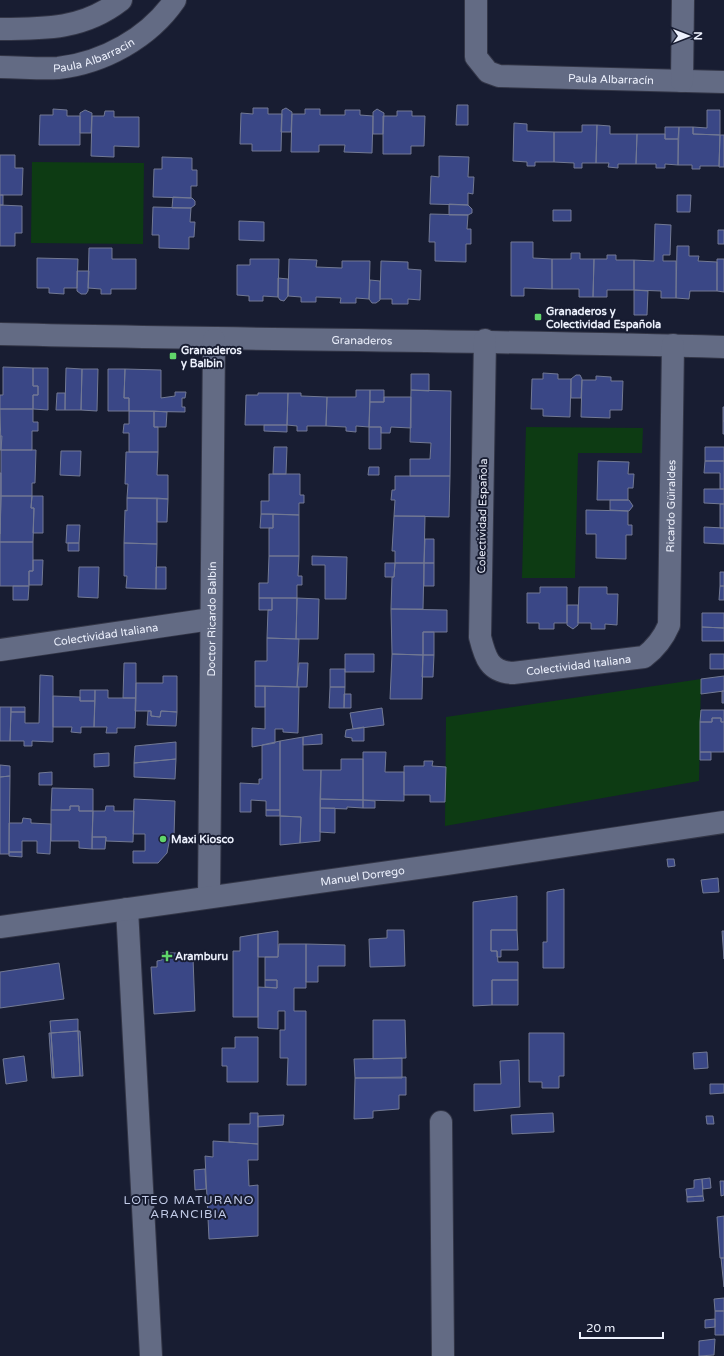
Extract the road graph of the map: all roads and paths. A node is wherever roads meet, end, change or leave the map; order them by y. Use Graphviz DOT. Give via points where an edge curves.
graph roads {
  1 [pos="122,0"];
  2 [pos="476,0"];
  3 [pos="683,0"];
  4 [pos="173,2"];
  5 [pos="0,29"];
  6 [pos="0,67"];
  7 [pos="682,81"];
  8 [pos="724,82"];
  9 [pos="0,334"];
  10 [pos="214,340"];
  11 [pos="485,340"];
  12 [pos="673,345"];
  13 [pos="724,346"];
  14 [pos="211,619"];
  15 [pos="0,650"];
  16 [pos="644,657"];
  17 [pos="513,673"];
  18 [pos="724,822"];
  19 [pos="209,897"];
  20 [pos="127,909"];
  21 [pos="0,927"];
  22 [pos="440,1122"];
  23 [pos="151,1356"];
  24 [pos="443,1356"];
  1 -- 5 [label="street" via="107,11 68,26"];
  2 -- 7 [label="street, Paula Albarracín" via="476,57 488,72 499,76"];
  3 -- 7 [label="street"];
  4 -- 6 [label="street, Paula Albarracín" via="140,36 91,61 58,68"];
  7 -- 8 [label="street, Paula Albarracín"];
  9 -- 10 [label="street, Granaderos"];
  10 -- 11 [label="street, Granaderos"];
  10 -- 14 [label="street, Doctor Ricardo Balbín"];
  11 -- 12 [label="street, Granaderos"];
  11 -- 17 [label="street, Colectividad Española" via="480,637 485,658 495,669"];
  12 -- 13 [label="street, Granaderos"];
  12 -- 16 [label="street, Ricardo Güiraldes" via="669,625 663,639"];
  14 -- 15 [label="street, Colectividad Italiana"];
  14 -- 19 [label="street, Doctor Ricardo Balbín"];
  16 -- 17 [label="street, Colectividad Italiana"];
  18 -- 19 [label="street, Manuel Dorrego"];
  19 -- 20 [label="street, Manuel Dorrego"];
  20 -- 21 [label="street, Manuel Dorrego"];
  20 -- 23 [label="street"];
  22 -- 24 [label="street"];
}
